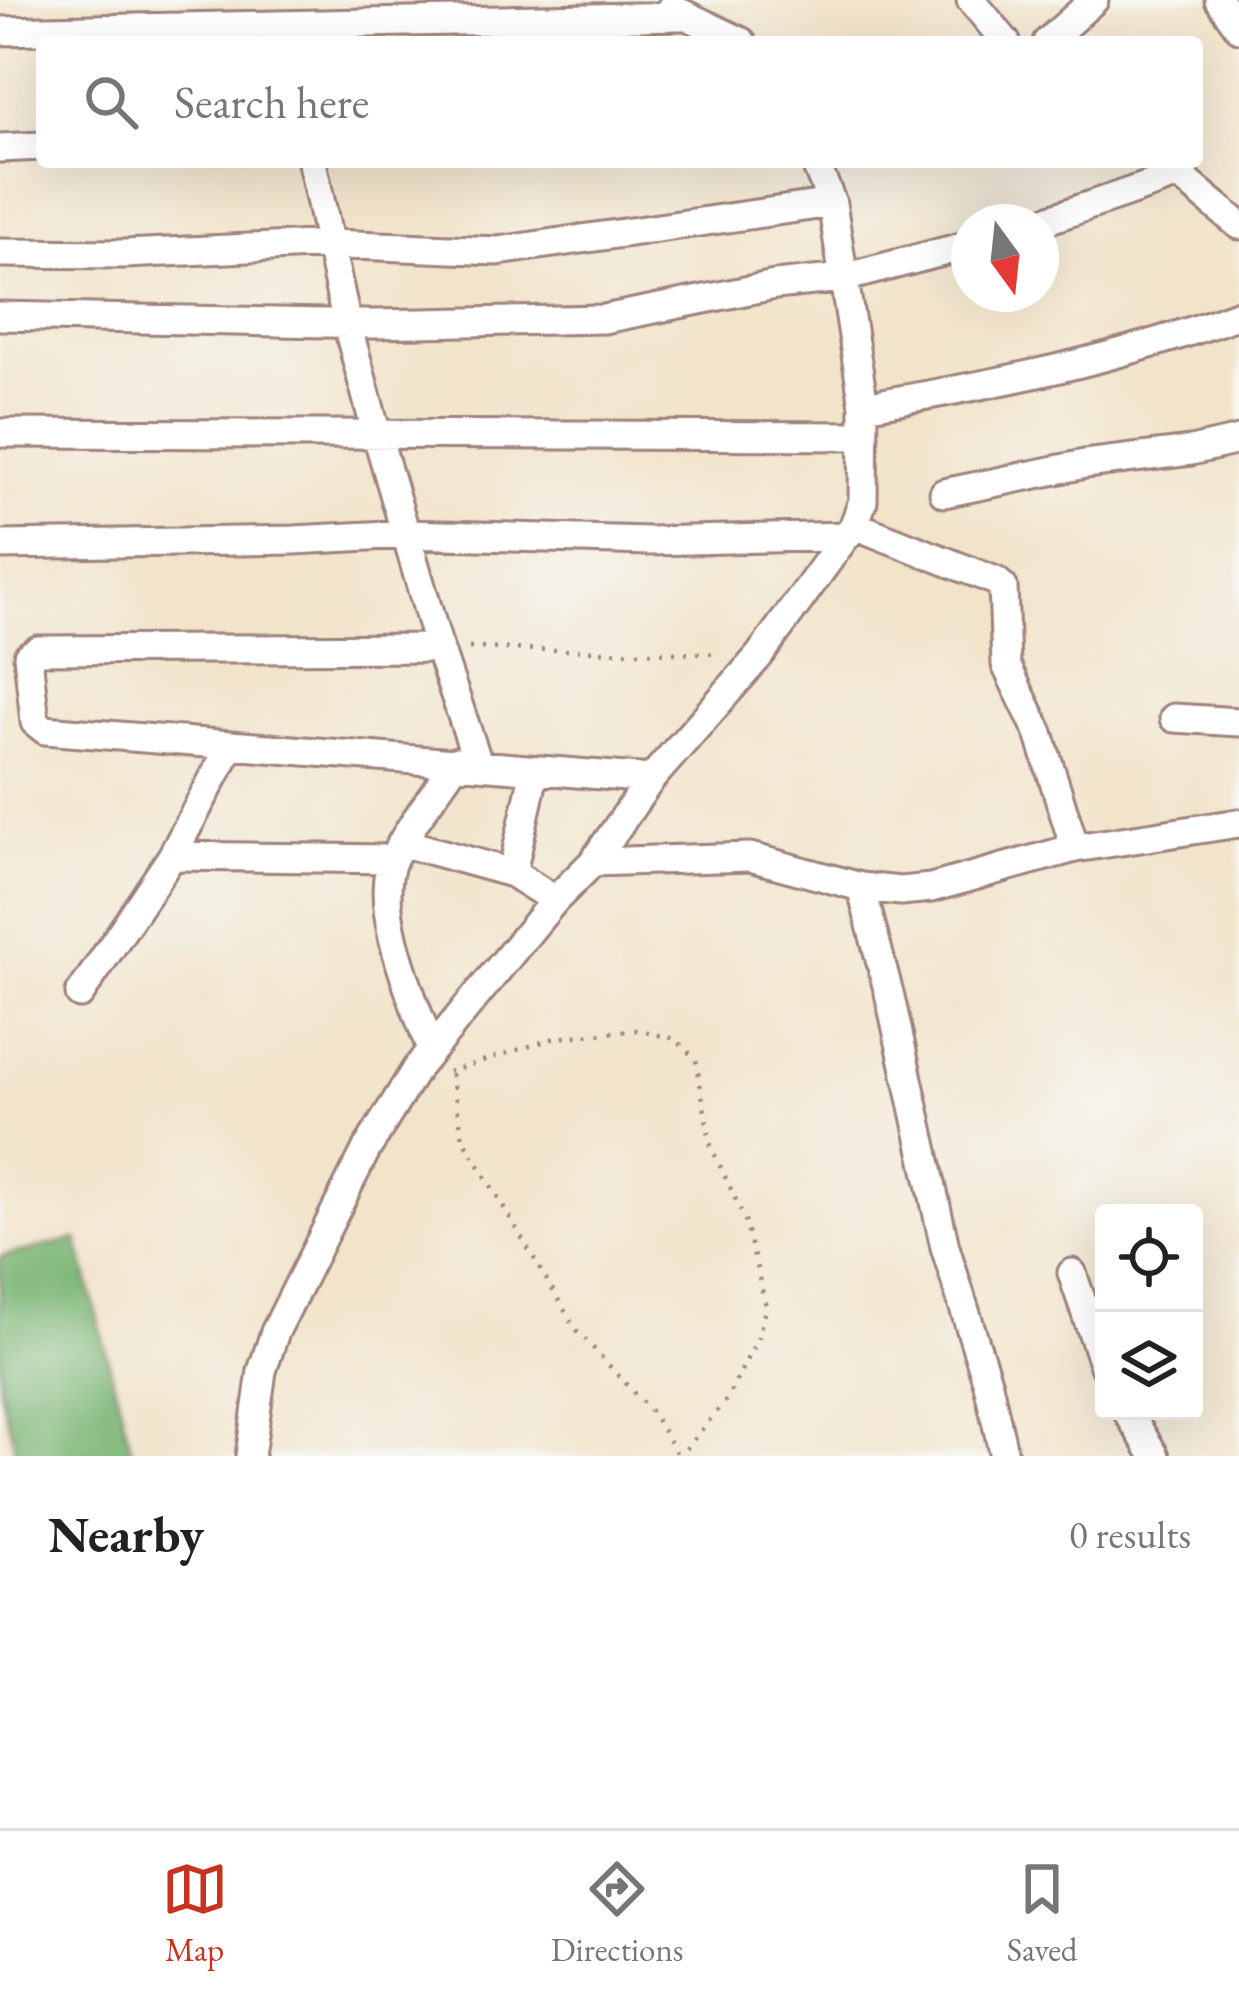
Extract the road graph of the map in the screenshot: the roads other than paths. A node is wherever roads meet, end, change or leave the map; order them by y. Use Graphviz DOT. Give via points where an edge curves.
graph roads {
  1 [pos="658,0"];
  2 [pos="970,0"];
  3 [pos="1220,0"];
  4 [pos="1088,2"];
  5 [pos="682,16"];
  6 [pos="201,24"];
  7 [pos="1239,28"];
  8 [pos="0,32"];
  9 [pos="733,36"];
  10 [pos="1001,36"];
  11 [pos="1053,36"];
  12 [pos="36,146"];
  13 [pos="0,148"];
  14 [pos="313,168"];
  15 [pos="817,168"];
  16 [pos="1167,169"];
  17 [pos="832,203"];
  18 [pos="1059,214"];
  19 [pos="1239,225"];
  20 [pos="332,244"];
  21 [pos="951,250"];
  22 [pos="0,253"];
  23 [pos="843,278"];
  24 [pos="1239,314"];
  25 [pos="0,316"];
  26 [pos="347,324"];
  27 [pos="864,406"];
  28 [pos="0,433"];
  29 [pos="377,435"];
  30 [pos="864,436"];
  31 [pos="1239,440"];
  32 [pos="944,493"];
  33 [pos="850,530"];
  34 [pos="406,534"];
  35 [pos="0,545"];
  36 [pos="439,648"];
  37 [pos="1174,718"];
  38 [pos="1239,722"];
  39 [pos="231,746"];
  40 [pos="467,762"];
  41 [pos="535,770"];
  42 [pos="651,779"];
  43 [pos="1239,824"];
  44 [pos="1075,848"];
  45 [pos="398,851"];
  46 [pos="172,856"];
  47 [pos="592,862"];
  48 [pos="512,873"];
  49 [pos="861,887"];
  50 [pos="555,900"];
  51 [pos="80,994"];
  52 [pos="428,1053"];
  53 [pos="1072,1273"];
  54 [pos="1095,1340"];
  55 [pos="1133,1420"];
  56 [pos="250,1456"];
  57 [pos="1004,1456"];
  58 [pos="1155,1456"];
  1 -- 5 [label="street"];
  2 -- 10 [label="street"];
  3 -- 7 [label="street"];
  4 -- 11 [label="street"];
  5 -- 6 [label="street"];
  5 -- 9 [label="street"];
  6 -- 8 [label="street"];
  12 -- 13 [label="street"];
  14 -- 20 [label="street"];
  15 -- 17 [label="street"];
  16 -- 18 [label="street"];
  16 -- 19 [label="street"];
  17 -- 20 [label="street" via="498,251"];
  17 -- 23 [label="street"];
  20 -- 22 [label="street"];
  20 -- 26 [label="street"];
  21 -- 23 [label="street"];
  23 -- 26 [label="street" via="604,320"];
  23 -- 27 [label="street"];
  24 -- 27 [label="street" via="1097,359"];
  25 -- 26 [label="street"];
  26 -- 29 [label="street"];
  27 -- 30 [label="street"];
  28 -- 29 [label="street"];
  29 -- 30 [label="street"];
  29 -- 34 [label="street"];
  30 -- 33 [label="street" via="863,501"];
  31 -- 32 [label="street"];
  33 -- 34 [label="street" via="649,541"];
  33 -- 42 [label="street" via="759,656"];
  33 -- 44 [label="street" via="1003,587 1006,665 1040,733"];
  34 -- 35 [label="street"];
  34 -- 36 [label="street"];
  36 -- 39 [label="street" via="29,653 40,728"];
  36 -- 40 [label="street"];
  37 -- 38 [label="street"];
  39 -- 40 [label="street"];
  39 -- 46 [label="street"];
  40 -- 41 [label="street"];
  40 -- 45 [label="street"];
  41 -- 42 [label="street"];
  41 -- 48 [label="street"];
  42 -- 47 [label="street"];
  43 -- 44 [label="street"];
  44 -- 49 [label="street" via="932,888"];
  45 -- 46 [label="street"];
  45 -- 48 [label="street"];
  45 -- 52 [label="street" via="388,882 392,921"];
  46 -- 51 [label="street"];
  47 -- 49 [label="street" via="750,857"];
  47 -- 50 [label="street"];
  48 -- 50 [label="street"];
  49 -- 57 [label="street" via="940,1227"];
  50 -- 52 [label="street"];
  52 -- 56 [label="street" via="366,1150 274,1332"];
  53 -- 54 [label="street"];
  55 -- 58 [label="street"];
}
